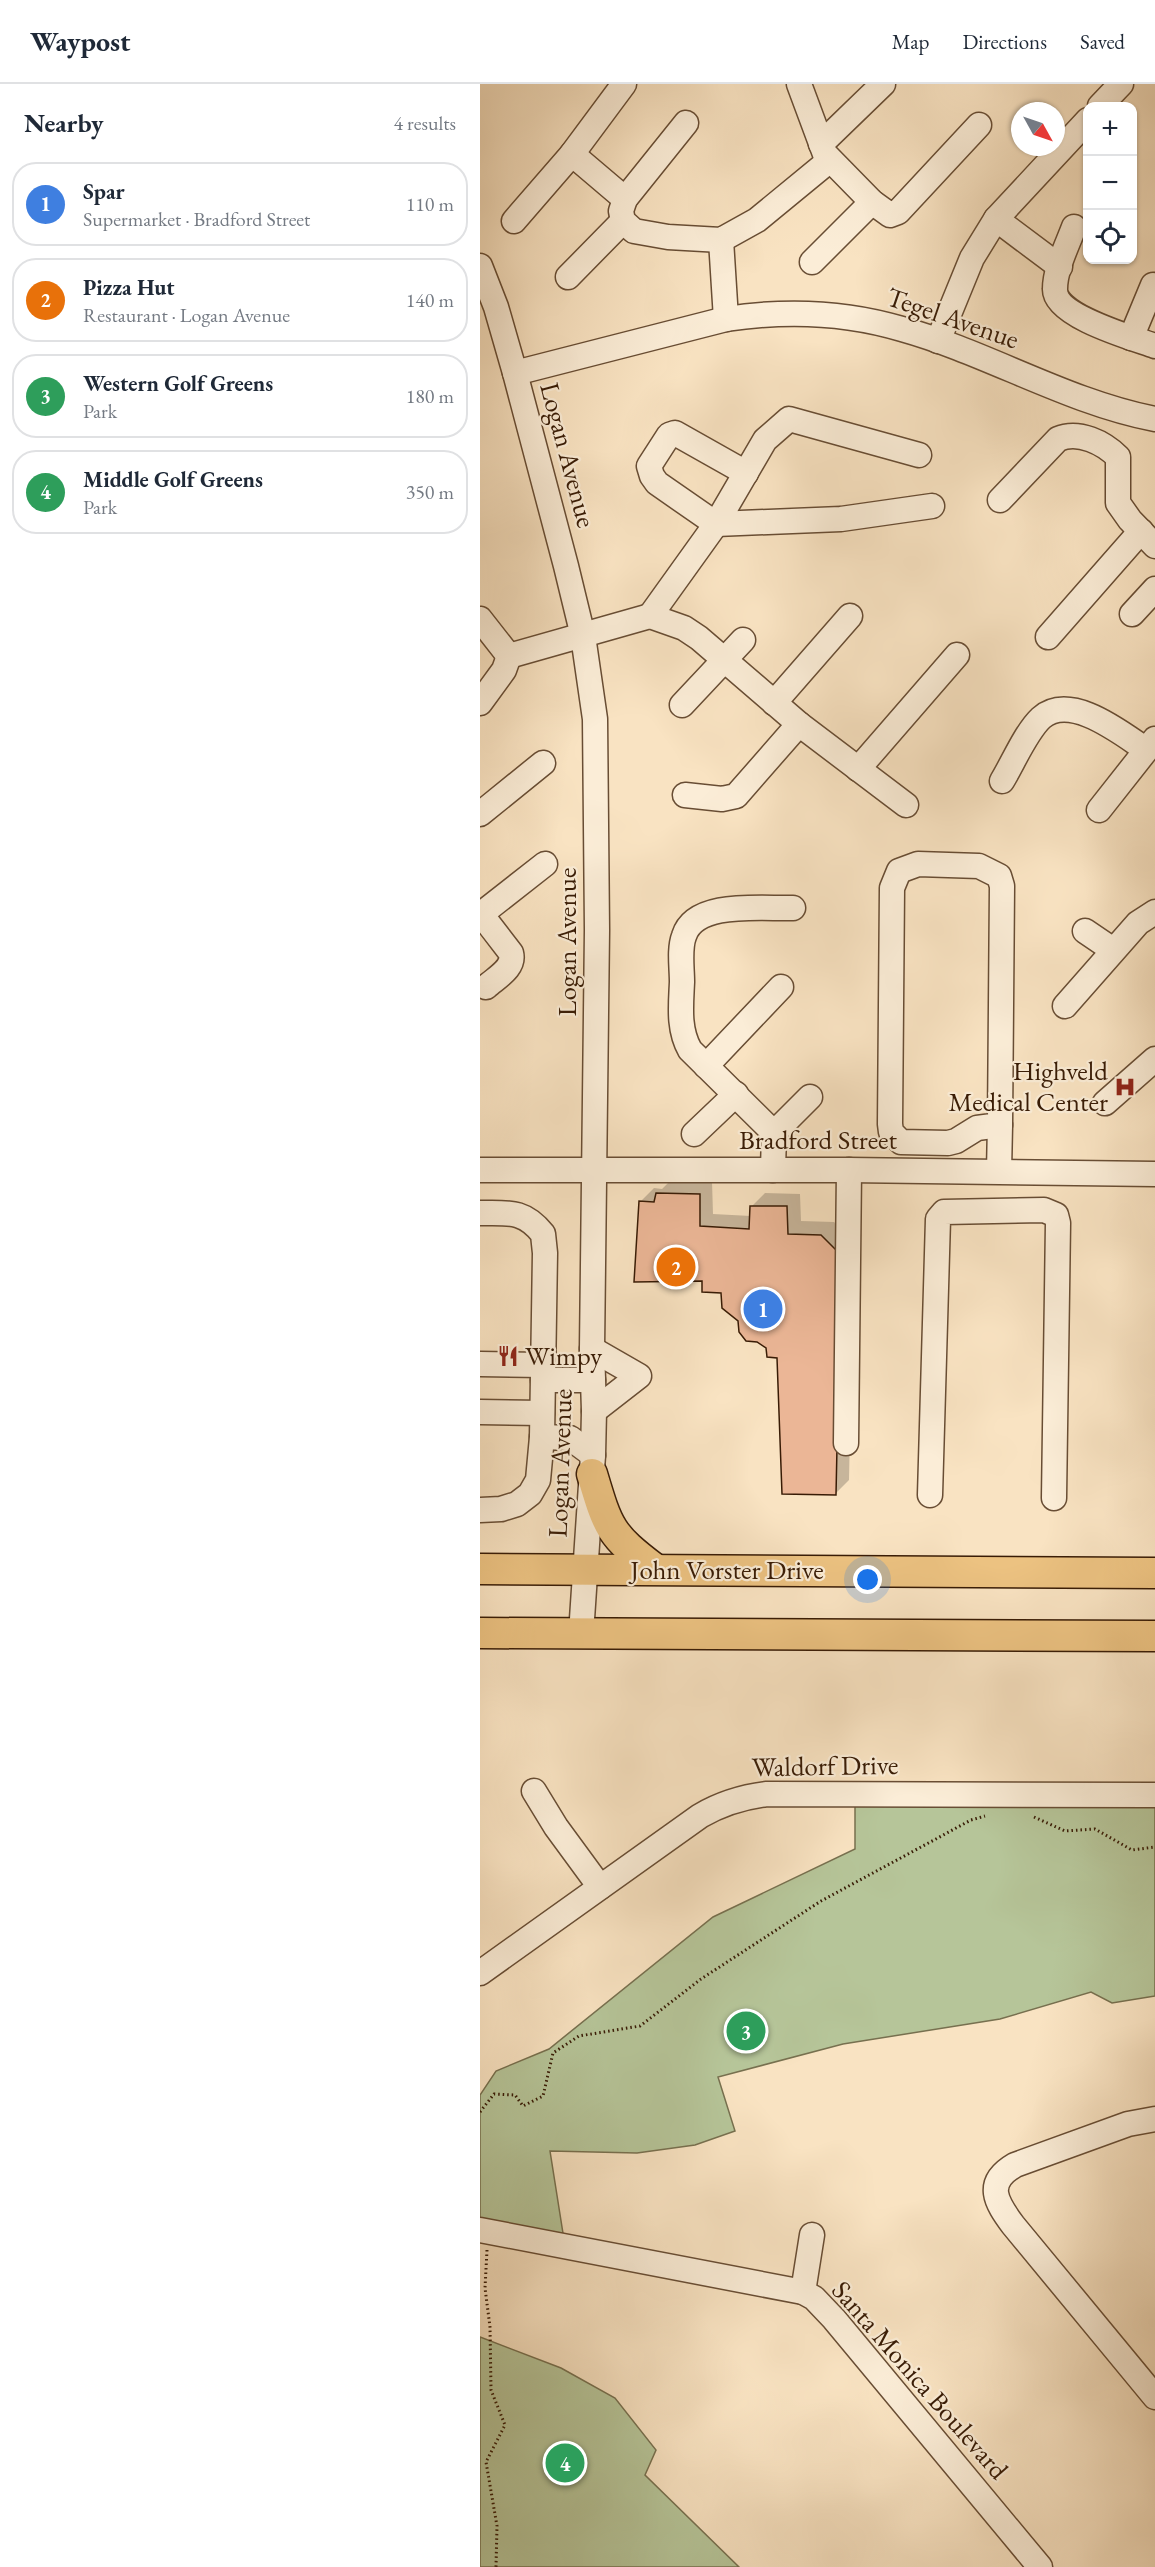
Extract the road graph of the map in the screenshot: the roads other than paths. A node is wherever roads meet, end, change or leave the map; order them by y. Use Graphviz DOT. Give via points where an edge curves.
graph roads {
  1 [pos="624,84"];
  2 [pos="799,84"];
  3 [pos="883,84"];
  4 [pos="1121,84"];
  5 [pos="1104,102"];
  6 [pos="686,123"];
  7 [pos="979,125"];
  8 [pos="1083,125"];
  9 [pos="825,152"];
  10 [pos="572,154"];
  11 [pos="872,202"];
  12 [pos="624,210"];
  13 [pos="996,219"];
  14 [pos="514,221"];
  15 [pos="1074,227"];
  16 [pos="721,240"];
  17 [pos="812,262"];
  18 [pos="480,266"];
  19 [pos="1060,267"];
  20 [pos="568,277"];
  21 [pos="1153,285"];
  22 [pos="726,319"];
  23 [pos="1131,338"];
  24 [pos="938,340"];
  25 [pos="1155,346"];
  26 [pos="515,373"];
  27 [pos="1155,419"];
  28 [pos="919,455"];
  29 [pos="746,473"];
  30 [pos="1000,500"];
  31 [pos="932,506"];
  32 [pos="716,524"];
  33 [pos="1148,538"];
  34 [pos="1155,589"];
  35 [pos="1132,614"];
  36 [pos="650,616"];
  37 [pos="850,616"];
  38 [pos="480,619"];
  39 [pos="583,636"];
  40 [pos="1048,637"];
  41 [pos="743,640"];
  42 [pos="957,655"];
  43 [pos="509,656"];
  44 [pos="724,662"];
  45 [pos="480,703"];
  46 [pos="774,703"];
  47 [pos="682,705"];
  48 [pos="799,724"];
  49 [pos="1150,744"];
  50 [pos="543,763"];
  51 [pos="858,769"];
  52 [pos="1002,782"];
  53 [pos="686,795"];
  54 [pos="906,805"];
  55 [pos="1099,810"];
  56 [pos="480,814"];
  57 [pos="545,864"];
  58 [pos="483,908"];
  59 [pos="793,908"];
  60 [pos="1155,912"];
  61 [pos="1085,932"];
  62 [pos="1113,950"];
  63 [pos="486,987"];
  64 [pos="781,987"];
  65 [pos="1065,1006"];
  66 [pos="1155,1059"];
  67 [pos="706,1066"];
  68 [pos="736,1094"];
  69 [pos="810,1097"];
  70 [pos="1105,1103"];
  71 [pos="1000,1125"];
  72 [pos="774,1133"];
  73 [pos="694,1134"];
  74 [pos="480,1170"];
  75 [pos="773,1170"];
  76 [pos="849,1170"];
  77 [pos="594,1171"];
  78 [pos="995,1171"];
  79 [pos="1155,1174"];
  80 [pos="989,1210"];
  81 [pos="480,1213"];
  82 [pos="592,1349"];
  83 [pos="480,1364"];
  84 [pos="543,1372"];
  85 [pos="593,1380"];
  86 [pos="594,1411"];
  87 [pos="480,1412"];
  88 [pos="542,1413"];
  89 [pos="542,1437"];
  90 [pos="846,1443"];
  91 [pos="592,1465"];
  92 [pos="930,1495"];
  93 [pos="1054,1498"];
  94 [pos="480,1510"];
  95 [pos="480,1569"];
  96 [pos="655,1569"];
  97 [pos="586,1570"];
  98 [pos="1155,1573"];
  99 [pos="480,1633"];
  100 [pos="581,1634"];
  101 [pos="1155,1636"];
  102 [pos="534,1791"];
  103 [pos="1155,1795"];
  104 [pos="600,1887"];
  105 [pos="480,1973"];
  106 [pos="1155,2119"];
  107 [pos="483,2230"];
  108 [pos="812,2235"];
  109 [pos="803,2292"];
  110 [pos="1155,2397"];
  111 [pos="1040,2567"];
  1 -- 10 [label="street"];
  2 -- 9 [label="street"];
  3 -- 9 [label="street"];
  4 -- 5 [label="street"];
  6 -- 12 [label="street"];
  7 -- 11 [label="street" via="898,212 886,214"];
  8 -- 13 [label="street"];
  9 -- 11 [label="street"];
  9 -- 16 [label="street" via="757,220"];
  10 -- 12 [label="street"];
  10 -- 14 [label="street"];
  11 -- 17 [label="street"];
  12 -- 16 [label="street" via="634,231 641,234"];
  12 -- 20 [label="street"];
  13 -- 19 [label="street"];
  13 -- 24 [label="street" via="972,258"];
  15 -- 19 [label="street"];
  16 -- 22 [label="street"];
  18 -- 26 [label="street, Logan Avenue"];
  19 -- 23 [label="street" via="1055,288 1061,304"];
  21 -- 23 [label="street"];
  22 -- 24 [label="street, Tegel Avenue" via="800,313 854,318"];
  22 -- 26 [label="street, Tegel Avenue"];
  23 -- 25 [label="street"];
  24 -- 27 [label="street, Tegel Avenue" via="1091,400"];
  26 -- 39 [label="street, Logan Avenue"];
  28 -- 29 [label="street" via="789,419 765,440"];
  29 -- 32 [label="street"];
  29 -- 32 [label="street" via="675,433 669,435 650,464 657,483"];
  30 -- 33 [label="street" via="1058,439 1088,439 1102,444 1118,458 1118,503"];
  31 -- 32 [label="street" via="841,519"];
  32 -- 36 [label="street"];
  33 -- 40 [label="street"];
  34 -- 35 [label="street"];
  36 -- 39 [label="street"];
  36 -- 44 [label="street" via="684,628"];
  37 -- 46 [label="street"];
  38 -- 43 [label="street"];
  39 -- 43 [label="street"];
  39 -- 77 [label="street, Logan Avenue" via="597,743"];
  41 -- 44 [label="street"];
  42 -- 51 [label="street"];
  43 -- 45 [label="street" via="504,670"];
  44 -- 46 [label="street"];
  44 -- 47 [label="street"];
  46 -- 48 [label="street"];
  48 -- 51 [label="street"];
  48 -- 53 [label="street" via="736,796 722,799"];
  49 -- 52 [label="street" via="1097,718 1052,711 1037,723"];
  49 -- 55 [label="street"];
  50 -- 56 [label="street"];
  51 -- 54 [label="street"];
  57 -- 58 [label="street"];
  58 -- 63 [label="street" via="512,958 508,967"];
  59 -- 67 [label="street" via="717,911 690,924 683,937 681,1018 685,1041"];
  60 -- 62 [label="street" via="1138,923"];
  61 -- 62 [label="street"];
  62 -- 65 [label="street"];
  64 -- 67 [label="street"];
  66 -- 70 [label="street"];
  67 -- 68 [label="street"];
  68 -- 72 [label="street"];
  68 -- 73 [label="street"];
  69 -- 72 [label="street"];
  71 -- 71 [label="street" via="977,1128 948,1143 901,1142 891,1132 892,888 899,871 907,866 979,866 995,873 1001,881"];
  71 -- 78 [label="street"];
  72 -- 75 [label="street"];
  74 -- 77 [label="street, Bradford Street"];
  75 -- 76 [label="street, Bradford Street"];
  75 -- 77 [label="street, Bradford Street"];
  76 -- 78 [label="street, Bradford Street"];
  76 -- 90 [label="street"];
  77 -- 82 [label="street, Logan Avenue"];
  78 -- 79 [label="street, Bradford Street"];
  78 -- 80 [label="street"];
  80 -- 92 [label="street" via="944,1212 936,1225"];
  80 -- 93 [label="street" via="1044,1210 1056,1215 1058,1223"];
  81 -- 84 [label="street" via="518,1213 543,1234"];
  82 -- 85 [label="street, Logan Avenue"];
  82 -- 86 [label="street" via="639,1376"];
  83 -- 84 [label="street"];
  84 -- 85 [label="street"];
  84 -- 88 [label="street"];
  85 -- 86 [label="street, Logan Avenue"];
  86 -- 91 [label="street, Logan Avenue"];
  87 -- 88 [label="street"];
  88 -- 89 [label="street"];
  89 -- 91 [label="street" via="570,1438"];
  89 -- 94 [label="street" via="540,1472 530,1494 510,1507"];
  91 -- 96 [label="main road" via="605,1518 614,1534"];
  91 -- 97 [label="street, Logan Avenue"];
  95 -- 97 [label="main road, John Vorster Drive"];
  96 -- 97 [label="main road, John Vorster Drive"];
  96 -- 98 [label="main road, John Vorster Drive"];
  97 -- 100 [label="street, Logan Avenue"];
  99 -- 100 [label="main road"];
  100 -- 101 [label="main road"];
  102 -- 104 [label="street"];
  103 -- 104 [label="street, Waldorf Drive" via="744,1796 700,1816"];
  104 -- 105 [label="street, Waldorf Drive"];
  106 -- 110 [label="street" via="1128,2124 1015,2165 1005,2171 995,2188 997,2201 1013,2226"];
  107 -- 109 [label="street, Santa Monica Boulevard"];
  108 -- 109 [label="street"];
  109 -- 111 [label="street, Santa Monica Boulevard" via="834,2319"];
}
